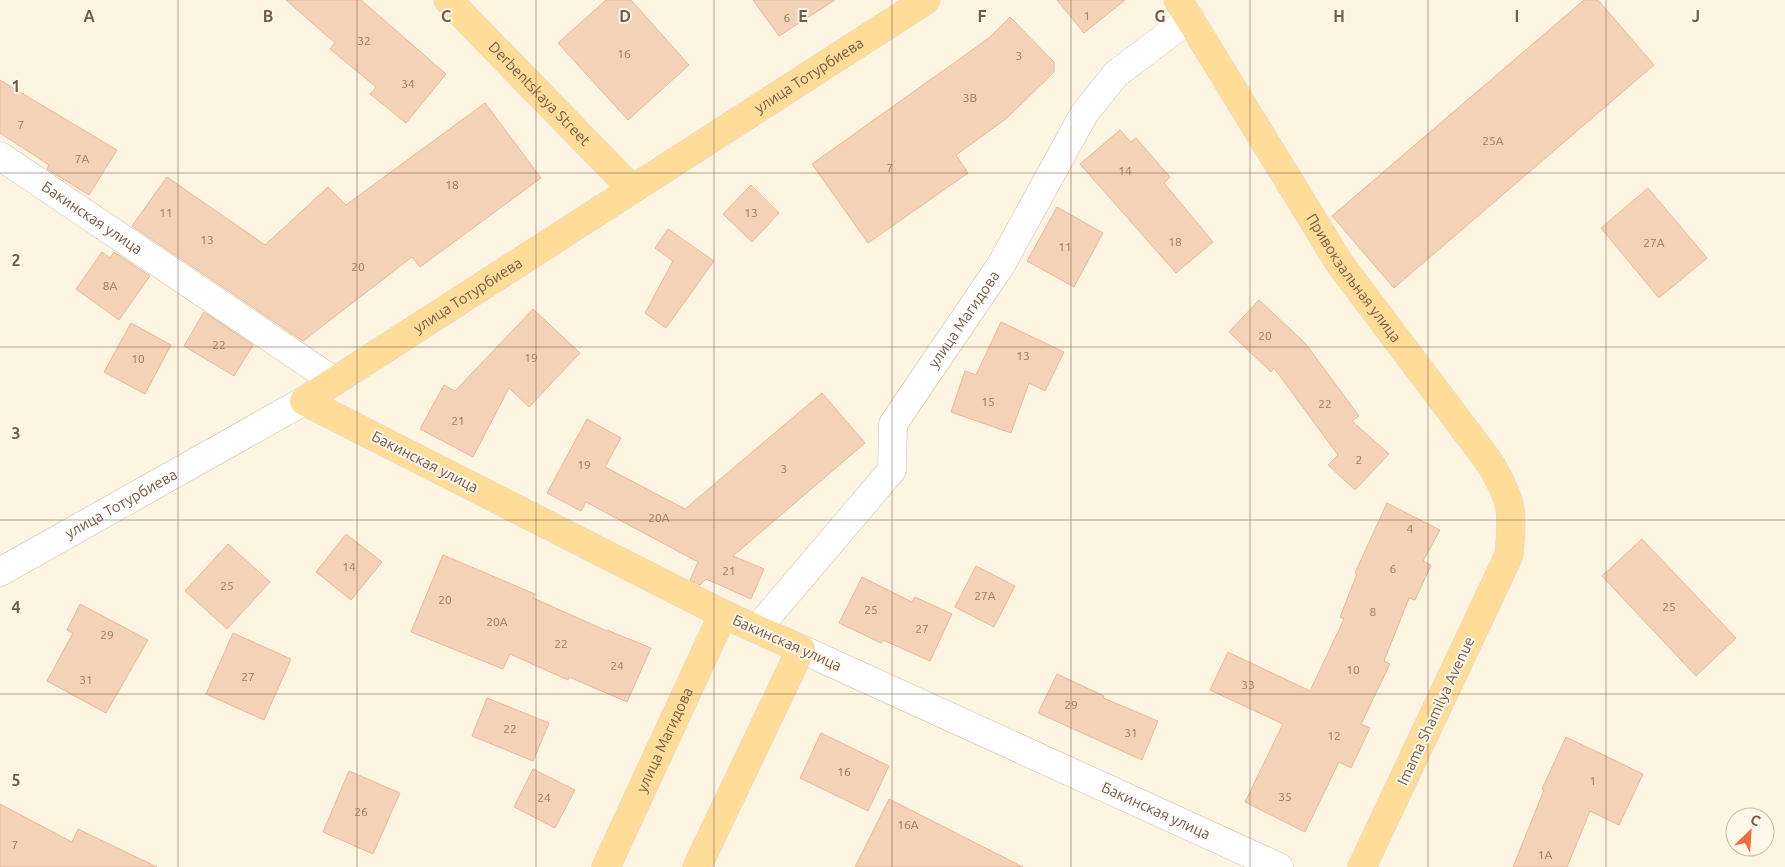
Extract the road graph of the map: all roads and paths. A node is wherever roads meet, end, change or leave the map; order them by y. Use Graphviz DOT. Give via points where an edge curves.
graph roads {
  1 [pos="448,0"];
  2 [pos="926,0"];
  3 [pos="1184,9"];
  4 [pos="0,156"];
  5 [pos="632,189"];
  6 [pos="334,382"];
  7 [pos="304,401"];
  8 [pos="1509,555"];
  9 [pos="0,572"];
  10 [pos="723,614"];
  11 [pos="757,629"];
  12 [pos="801,649"];
  13 [pos="606,867"];
  14 [pos="697,867"];
  15 [pos="1279,867"];
  16 [pos="1362,867"];
  1 -- 5 [label="main road, Derbentskaya Street"];
  2 -- 5 [label="main road, улица Тотурбиева"];
  3 -- 8 [label="main road, Привокзальная улица" via="1340,264 1490,463 1506,490 1513,516"];
  3 -- 11 [label="street, улица Магидова" via="1116,74 1084,114 1001,265 893,424 892,470"];
  4 -- 6 [label="street, Бакинская улица"];
  5 -- 6 [label="main road, улица Тотурбиева"];
  6 -- 7 [label="main road, улица Тотурбиева"];
  7 -- 9 [label="street, улица Тотурбиева"];
  7 -- 10 [label="main road, Бакинская улица"];
  8 -- 16 [label="main road, Imama Shamilya Avenue"];
  10 -- 11 [label="main road, Бакинская улица"];
  10 -- 13 [label="main road, улица Магидова"];
  11 -- 12 [label="main road, Бакинская улица"];
  12 -- 14 [label="main road"];
  12 -- 15 [label="street, Бакинская улица"];
}
